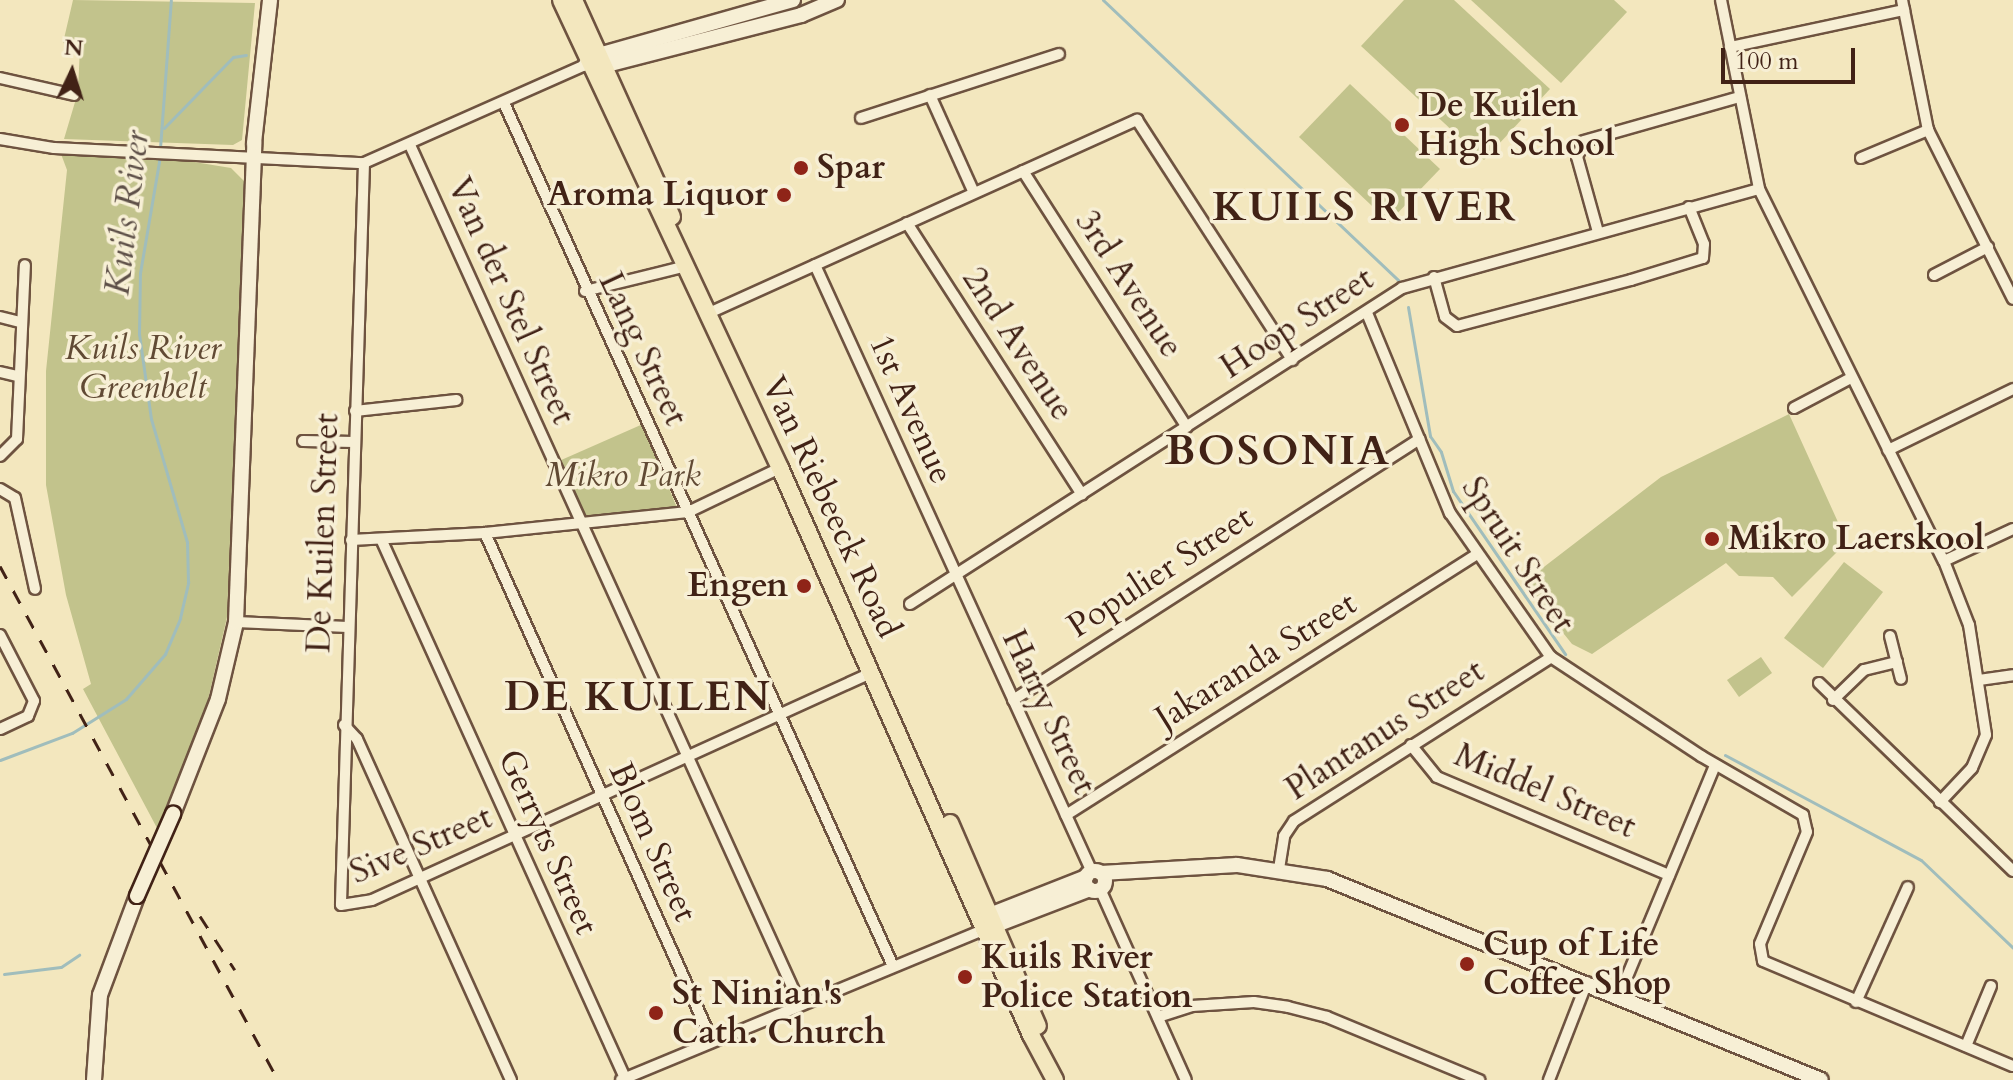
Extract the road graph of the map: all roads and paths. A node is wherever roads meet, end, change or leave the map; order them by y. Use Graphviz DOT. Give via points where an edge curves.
graph roads {
  1 [pos="270,0"];
  2 [pos="561,0"];
  3 [pos="574,0"];
  4 [pos="793,0"];
  5 [pos="837,0"];
  6 [pos="1721,0"];
  7 [pos="1903,5"];
  8 [pos="1730,47"];
  9 [pos="1059,54"];
  10 [pos="593,63"];
  11 [pos="0,78"];
  12 [pos="74,95"];
  13 [pos="930,95"];
  14 [pos="1740,97"];
  15 [pos="504,103"];
  16 [pos="861,118"];
  17 [pos="1928,130"];
  18 [pos="0,139"];
  19 [pos="410,145"];
  20 [pos="254,157"];
  21 [pos="1861,158"];
  22 [pos="364,163"];
  23 [pos="1023,171"];
  24 [pos="1759,189"];
  25 [pos="974,193"];
  26 [pos="1689,207"];
  27 [pos="907,223"];
  28 [pos="1598,232"];
  29 [pos="1988,247"];
  30 [pos="686,263"];
  31 [pos="25,265"];
  32 [pos="815,265"];
  33 [pos="1934,275"];
  34 [pos="1434,277"];
  35 [pos="585,291"];
  36 [pos="2013,299"];
  37 [pos="709,313"];
  38 [pos="1367,313"];
  39 [pos="0,317"];
  40 [pos="20,322"];
  41 [pos="1292,360"];
  42 [pos="0,372"];
  43 [pos="17,376"];
  44 [pos="1851,378"];
  45 [pos="2013,389"];
  46 [pos="456,400"];
  47 [pos="1794,408"];
  48 [pos="355,411"];
  49 [pos="1187,427"];
  50 [pos="1419,439"];
  51 [pos="303,441"];
  52 [pos="354,442"];
  53 [pos="1888,450"];
  54 [pos="0,456"];
  55 [pos="780,468"];
  56 [pos="0,489"];
  57 [pos="1082,495"];
  58 [pos="688,512"];
  59 [pos="583,524"];
  60 [pos="2013,529"];
  61 [pos="485,533"];
  62 [pos="351,540"];
  63 [pos="382,541"];
  64 [pos="1477,554"];
  65 [pos="1944,561"];
  66 [pos="956,576"];
  67 [pos="35,589"];
  68 [pos="910,604"];
  69 [pos="236,622"];
  70 [pos="348,627"];
  71 [pos="0,635"];
  72 [pos="1890,636"];
  73 [pos="1551,657"];
  74 [pos="1897,662"];
  75 [pos="873,672"];
  76 [pos="2013,675"];
  77 [pos="1901,679"];
  78 [pos="1979,680"];
  79 [pos="1819,683"];
  80 [pos="1013,700"];
  81 [pos="1833,700"];
  82 [pos="779,716"];
  83 [pos="344,725"];
  84 [pos="0,729"];
  85 [pos="1411,745"];
  86 [pos="688,757"];
  87 [pos="1715,765"];
  88 [pos="601,797"];
  89 [pos="1940,802"];
  90 [pos="1066,815"];
  91 [pos="514,835"];
  92 [pos="1279,869"];
  93 [pos="2013,871"];
  94 [pos="1669,875"];
  95 [pos="421,878"];
  96 [pos="1096,881"];
  97 [pos="1908,887"];
  98 [pos="341,905"];
  99 [pos="986,924"];
  100 [pos="893,966"];
  101 [pos="1587,982"];
  102 [pos="1991,986"];
  103 [pos="1619,996"];
  104 [pos="1856,1002"];
  105 [pos="800,1004"];
  106 [pos="1158,1017"];
  107 [pos="712,1041"];
  108 [pos="1966,1046"];
  109 [pos="2013,1066"];
  110 [pos="1052,1074"];
  111 [pos="623,1079"];
  112 [pos="94,1080"];
  113 [pos="511,1080"];
  114 [pos="1186,1080"];
  115 [pos="1479,1080"];
  116 [pos="1549,1080"];
  117 [pos="1821,1080"];
  1 -- 20 [label="street"];
  2 -- 10 [label="main road, Van Riebeeck Road"];
  3 -- 10 [label="main road, Van Riebeeck Road"];
  4 -- 10 [label="street"];
  5 -- 10 [label="street"];
  6 -- 8 [label="street"];
  7 -- 8 [label="street"];
  7 -- 17 [label="street"];
  8 -- 14 [label="street"];
  9 -- 13 [label="street"];
  10 -- 15 [label="street"];
  10 -- 30 [label="main road, Van Riebeeck Road" via="662,193"];
  11 -- 12 [label="street"];
  13 -- 16 [label="street"];
  13 -- 25 [label="street"];
  14 -- 24 [label="street"];
  14 -- 28 [label="street" via="1584,141 1577,157"];
  15 -- 19 [label="street"];
  15 -- 35 [label="street, Lang Street"];
  17 -- 21 [label="street"];
  17 -- 29 [label="street"];
  18 -- 20 [label="street"];
  19 -- 22 [label="street"];
  19 -- 59 [label="street, Van der Stel Street"];
  20 -- 22 [label="street"];
  20 -- 69 [label="street"];
  22 -- 48 [label="street, De Kuilen Street"];
  23 -- 25 [label="street"];
  23 -- 41 [label="street" via="1133,120 1140,123"];
  23 -- 49 [label="street, 3rd Avenue"];
  24 -- 26 [label="street, Hoop Street"];
  24 -- 44 [label="street"];
  25 -- 27 [label="street"];
  26 -- 28 [label="street, Hoop Street"];
  26 -- 34 [label="street" via="1704,244 1703,258 1631,280 1457,326 1445,317"];
  27 -- 32 [label="street"];
  27 -- 57 [label="street, 2nd Avenue"];
  28 -- 34 [label="street, Hoop Street"];
  29 -- 33 [label="street"];
  29 -- 36 [label="street"];
  30 -- 35 [label="street"];
  30 -- 37 [label="main road, Van Riebeeck Road"];
  31 -- 40 [label="street"];
  32 -- 37 [label="street"];
  32 -- 66 [label="street, 1st Avenue"];
  34 -- 38 [label="street, Hoop Street" via="1402,288"];
  35 -- 58 [label="street, Lang Street"];
  37 -- 55 [label="main road, Van Riebeeck Road"];
  38 -- 41 [label="street, Hoop Street"];
  38 -- 50 [label="street, Spruit Street"];
  39 -- 40 [label="street"];
  40 -- 43 [label="street"];
  41 -- 49 [label="street, Hoop Street"];
  42 -- 43 [label="street"];
  43 -- 54 [label="street" via="17,439"];
  44 -- 47 [label="street"];
  44 -- 53 [label="street"];
  45 -- 53 [label="street"];
  46 -- 48 [label="street"];
  48 -- 52 [label="street, De Kuilen Street"];
  49 -- 57 [label="street, Hoop Street"];
  50 -- 64 [label="street, Spruit Street" via="1450,513"];
  50 -- 80 [label="street, Populier Street"];
  51 -- 52 [label="street"];
  52 -- 62 [label="street, De Kuilen Street"];
  53 -- 65 [label="street"];
  55 -- 58 [label="street"];
  55 -- 75 [label="main road, Van Riebeeck Road"];
  56 -- 67 [label="street" via="15,498"];
  57 -- 66 [label="street, Hoop Street"];
  58 -- 59 [label="street"];
  58 -- 82 [label="street, Lang Street"];
  59 -- 61 [label="street"];
  59 -- 86 [label="street, Van der Stel Street"];
  60 -- 65 [label="street"];
  61 -- 63 [label="street"];
  61 -- 88 [label="street, Blom Street"];
  62 -- 63 [label="street"];
  62 -- 70 [label="street, De Kuilen Street"];
  63 -- 91 [label="street, Gerryts Street"];
  64 -- 73 [label="street, Spruit Street"];
  64 -- 90 [label="street, Jakaranda Street"];
  65 -- 78 [label="street" via="1969,625"];
  66 -- 68 [label="street, Hoop Street"];
  66 -- 80 [label="street, Harry Street"];
  69 -- 70 [label="street"];
  69 -- 112 [label="street, bridge" via="218,699 100,995"];
  70 -- 83 [label="street, De Kuilen Street"];
  71 -- 84 [label="street" via="34,706 28,716"];
  72 -- 74 [label="street"];
  73 -- 85 [label="street, Plantanus Street"];
  73 -- 87 [label="street, Spruit Street"];
  74 -- 77 [label="street"];
  74 -- 81 [label="street" via="1864,670"];
  75 -- 82 [label="street, Sive Street"];
  75 -- 99 [label="main road, Van Riebeeck Road" via="921,779 946,816"];
  76 -- 78 [label="street"];
  78 -- 89 [label="street" via="1987,726 1983,745 1972,768"];
  79 -- 81 [label="street"];
  80 -- 90 [label="street, Harry Street"];
  81 -- 89 [label="street"];
  82 -- 86 [label="street, Sive Street"];
  82 -- 100 [label="street, Lang Street"];
  83 -- 95 [label="street" via="357,739"];
  83 -- 98 [label="street, De Kuilen Street"];
  85 -- 92 [label="street, Plantanus Street" via="1294,821 1284,836"];
  85 -- 94 [label="street, Middel Street" via="1437,777"];
  86 -- 88 [label="street, Sive Street"];
  86 -- 105 [label="street, Van der Stel Street"];
  87 -- 94 [label="street"];
  87 -- 104 [label="street, Spruit Street" via="1803,815 1807,832 1762,939 1761,957 1775,970"];
  88 -- 91 [label="street, Sive Street"];
  88 -- 107 [label="street, Blom Street"];
  89 -- 93 [label="street"];
  90 -- 96 [label="street, Harry Street"];
  91 -- 95 [label="street, Sive Street"];
  91 -- 111 [label="street, Gerryts Street"];
  92 -- 96 [label="street" via="1193,865"];
  92 -- 101 [label="street" via="1388,900"];
  94 -- 103 [label="street"];
  95 -- 98 [label="street, Sive Street" via="357,906"];
  95 -- 113 [label="street"];
  96 -- 99 [label="street"];
  96 -- 106 [label="street, Harry Street"];
  97 -- 104 [label="street"];
  99 -- 100 [label="street"];
  99 -- 110 [label="main road, Van Riebeeck Road"];
  100 -- 105 [label="street"];
  101 -- 103 [label="street"];
  101 -- 116 [label="street"];
  102 -- 108 [label="street"];
  103 -- 117 [label="street"];
  104 -- 108 [label="street"];
  105 -- 107 [label="street"];
  106 -- 114 [label="street, Harry Street"];
  106 -- 115 [label="street" via="1192,1006 1254,1002 1288,1007 1327,1017"];
  107 -- 111 [label="street"];
  108 -- 109 [label="street"];
}
